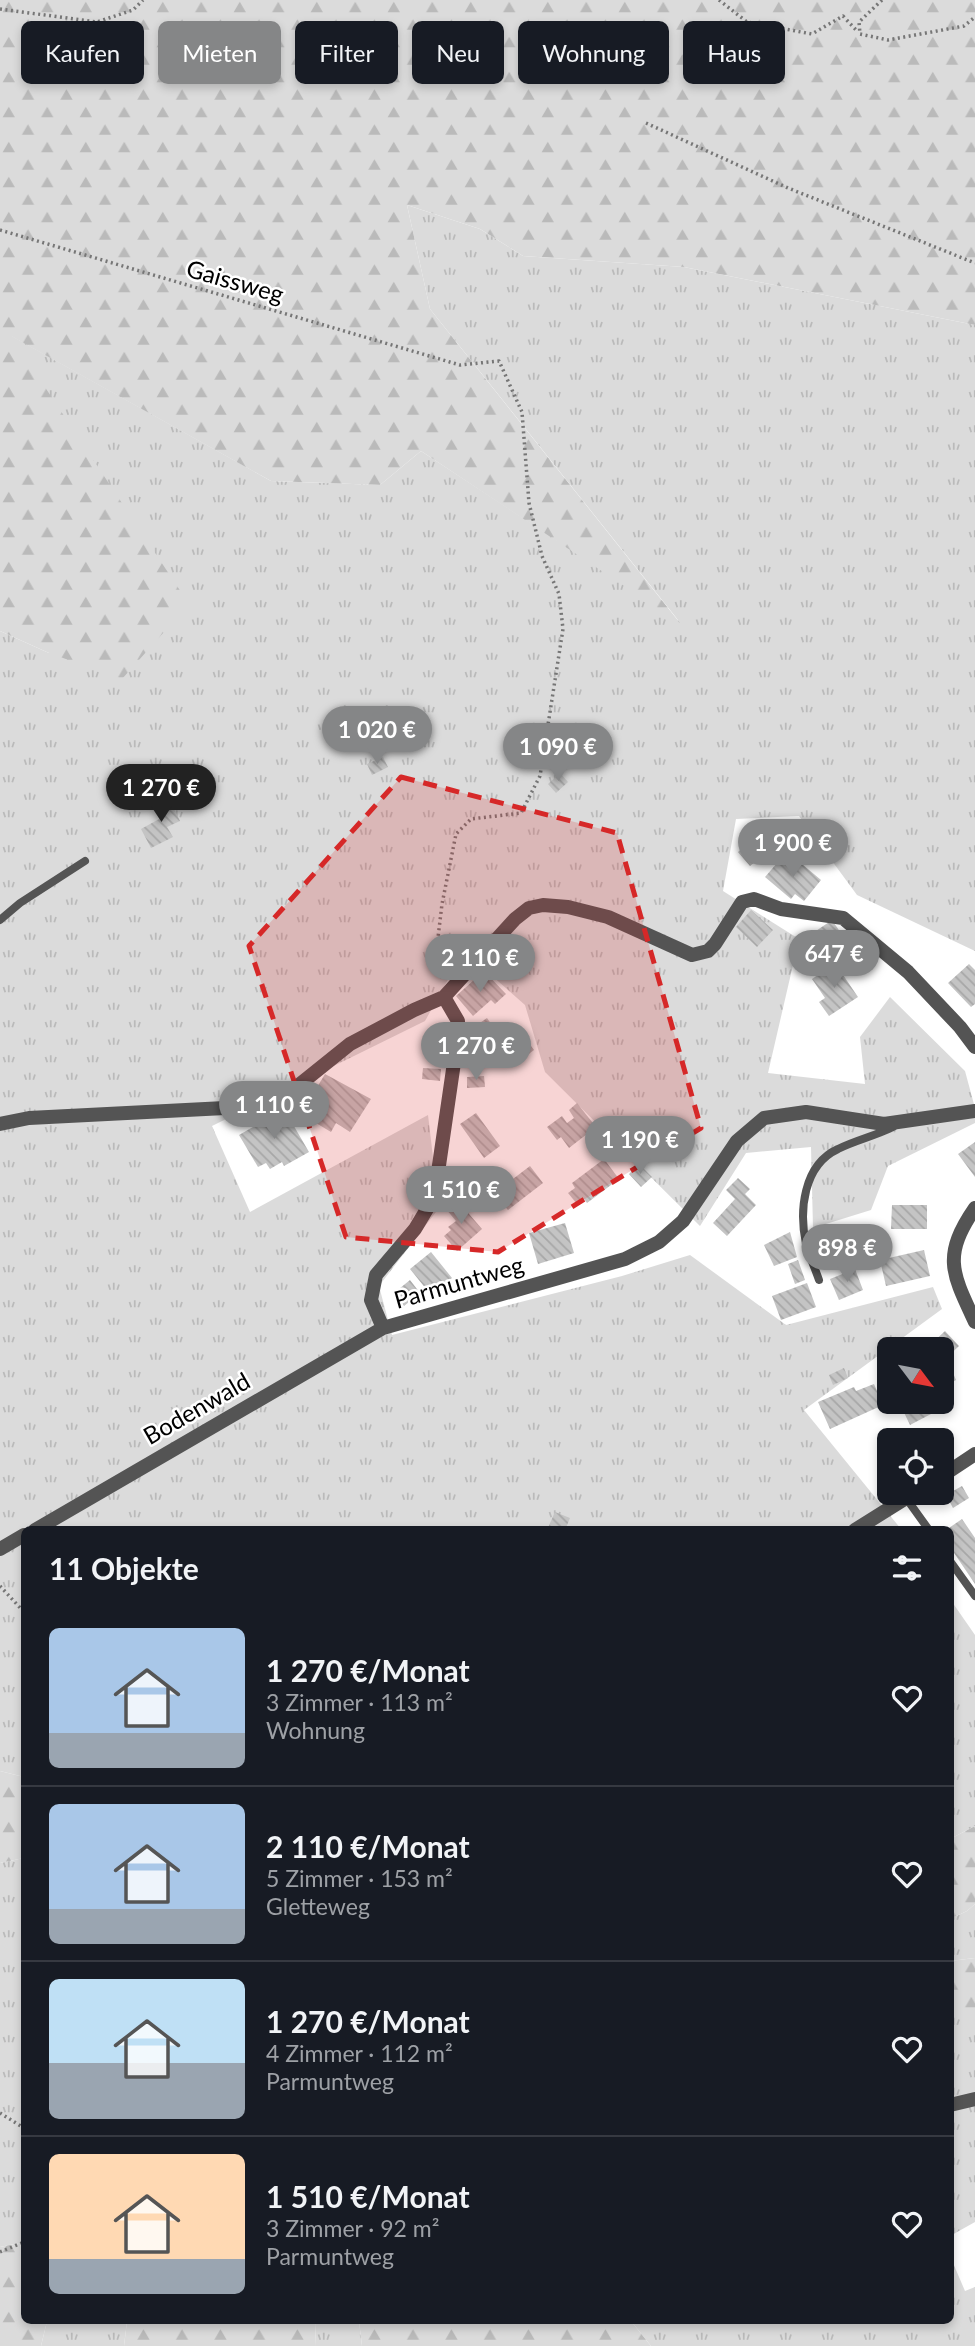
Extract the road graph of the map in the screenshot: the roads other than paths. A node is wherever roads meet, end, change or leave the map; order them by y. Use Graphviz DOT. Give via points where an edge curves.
graph roads {
  1 [pos="85,861"];
  2 [pos="0,920"];
  3 [pos="444,997"];
  4 [pos="975,1047"];
  5 [pos="975,1111"];
  6 [pos="905,1121"];
  7 [pos="0,1124"];
  8 [pos="975,1208"];
  9 [pos="820,1280"];
  10 [pos="975,1322"];
  11 [pos="383,1328"];
  12 [pos="975,1454"];
  13 [pos="954,1468"];
  14 [pos="894,1505"];
  15 [pos="915,1505"];
  16 [pos="41,1526"];
  17 [pos="861,1526"];
  18 [pos="927,1526"];
  19 [pos="21,1537"];
  20 [pos="0,1549"];
  21 [pos="954,1566"];
  22 [pos="975,1596"];
  23 [pos="975,2099"];
  24 [pos="954,2104"];
  1 -- 2 [label="lane"];
  3 -- 4 [label="street" via="529,908 568,907 608,917 692,955 708,951 743,902 754,899 782,909 843,918 908,972"];
  3 -- 7 [label="street" via="350,1044 289,1093 262,1102 29,1118"];
  3 -- 11 [label="street, Parmuntweg" via="458,1021 436,1186 415,1228 376,1275 371,1300"];
  5 -- 6 [label="street, Parmuntweg"];
  6 -- 9 [label="lane" via="836,1149 816,1166 805,1191 803,1216 806,1245"];
  6 -- 11 [label="street, Parmuntweg" via="884,1124 806,1112 764,1118 737,1141 683,1221 659,1242 625,1259"];
  8 -- 10 [label="street" via="957,1239 953,1259 955,1277"];
  11 -- 16 [label="street, Bodenwald"];
  12 -- 13 [label="street"];
  14 -- 17 [label="street"];
  15 -- 18 [label="lane"];
  19 -- 20 [label="street"];
  21 -- 22 [label="lane"];
  23 -- 24 [label="street"];
}
